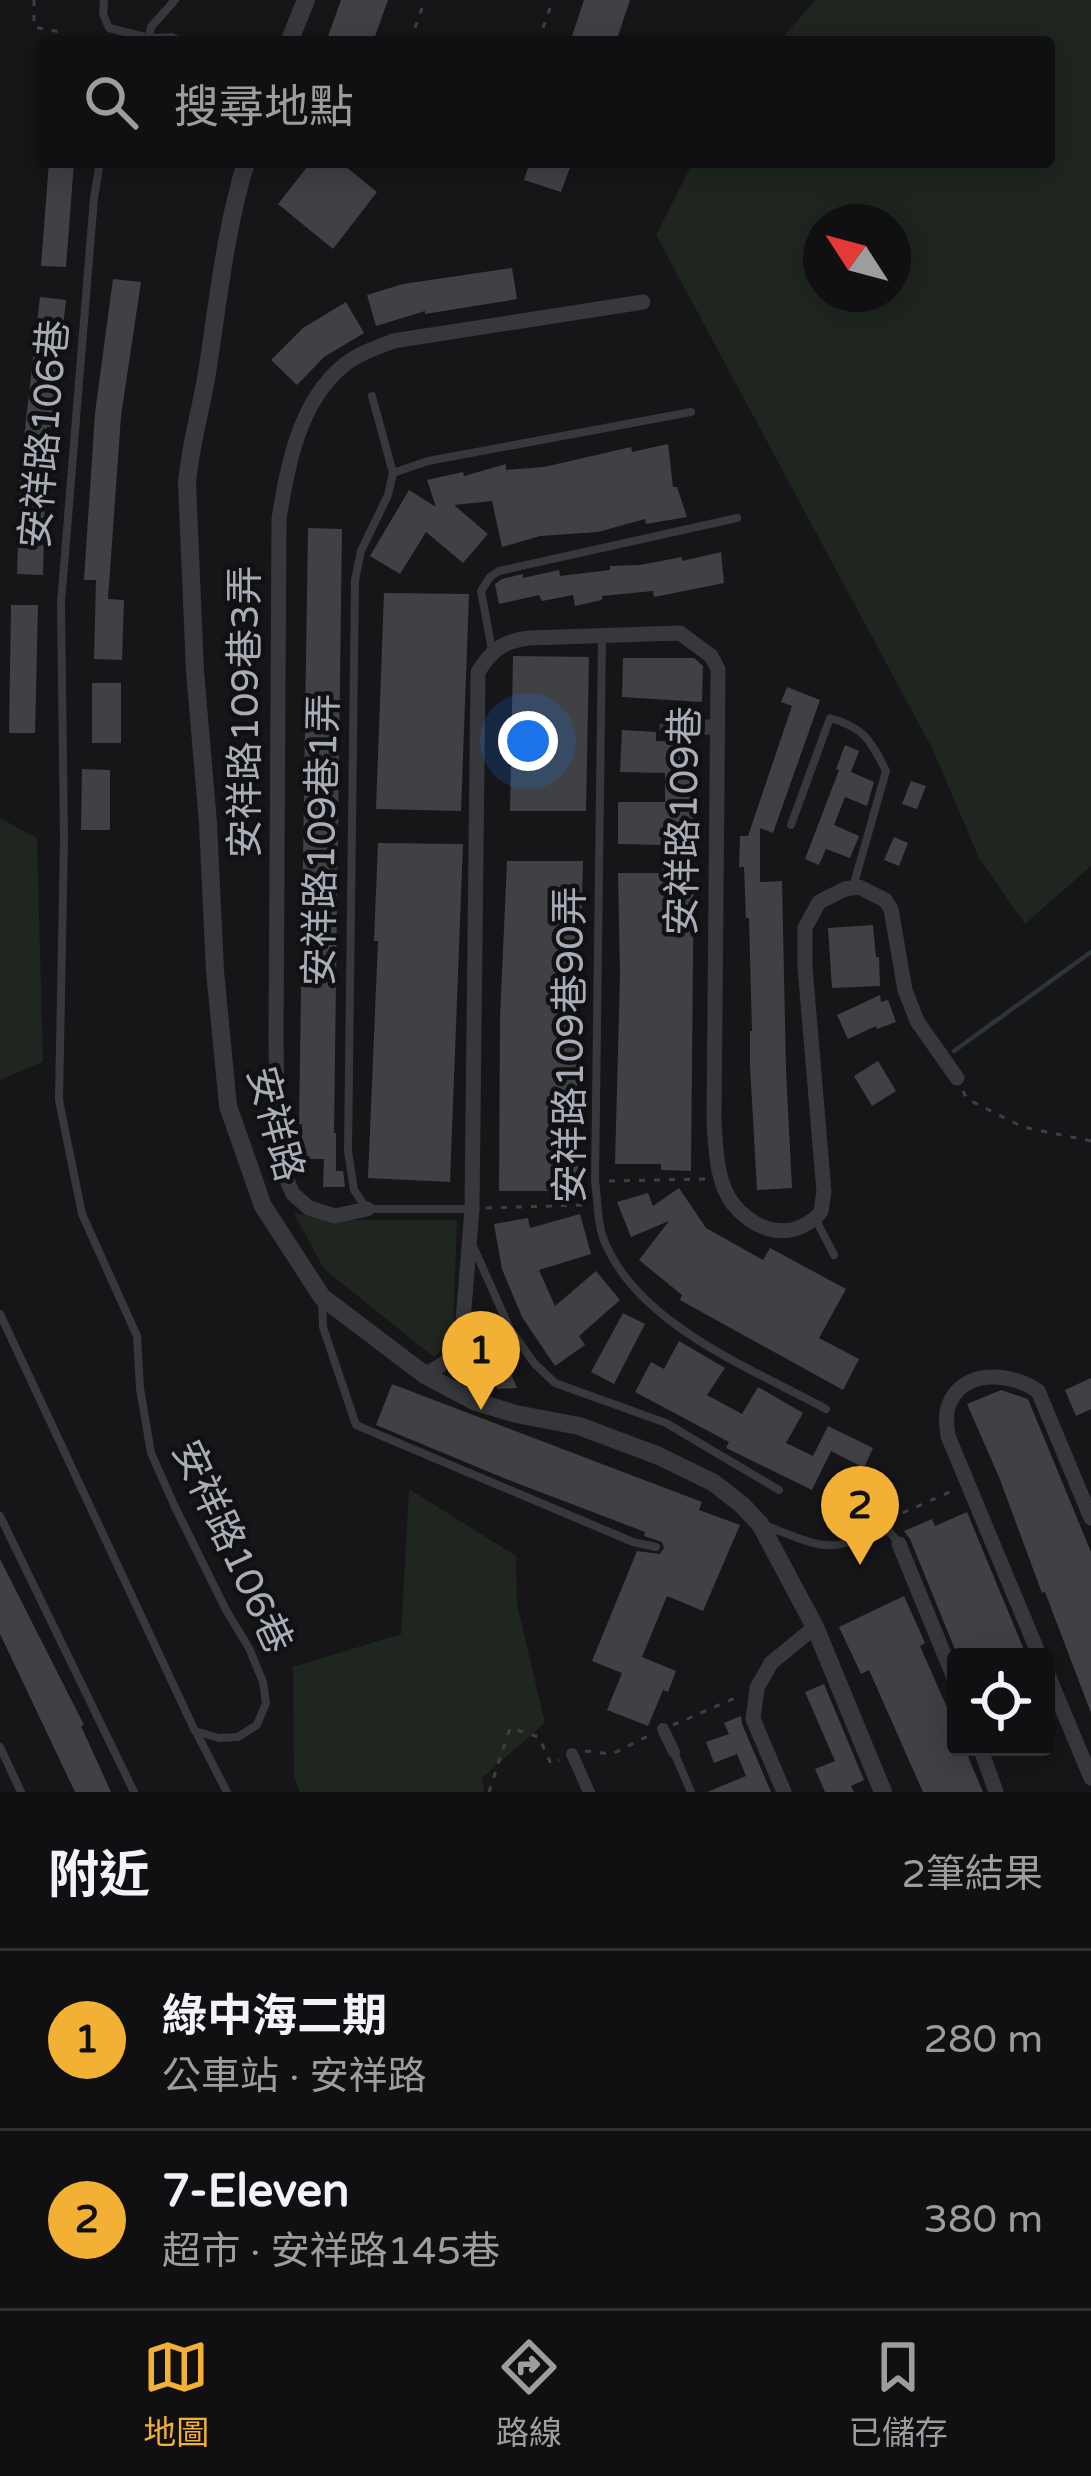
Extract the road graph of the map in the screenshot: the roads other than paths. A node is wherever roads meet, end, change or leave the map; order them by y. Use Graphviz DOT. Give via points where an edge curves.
graph roads {
  1 [pos="104,0"];
  2 [pos="175,0"];
  3 [pos="306,0"];
  4 [pos="134,36"];
  5 [pos="150,36"];
  6 [pos="291,36"];
  7 [pos="99,168"];
  8 [pos="244,168"];
  9 [pos="643,302"];
  10 [pos="372,396"];
  11 [pos="691,412"];
  12 [pos="392,473"];
  13 [pos="737,518"];
  14 [pos="602,636"];
  15 [pos="492,650"];
  16 [pos="667,727"];
  17 [pos="718,728"];
  18 [pos="791,825"];
  19 [pos="853,888"];
  20 [pos="957,1078"];
  21 [pos="367,1209"];
  22 [pos="472,1209"];
  23 [pos="815,1219"];
  24 [pos="470,1240"];
  25 [pos="834,1255"];
  26 [pos="322,1297"];
  27 [pos="0,1314"];
  28 [pos="425,1375"];
  29 [pos="826,1409"];
  30 [pos="779,1490"];
  31 [pos="0,1516"];
  32 [pos="1091,1518"];
  33 [pos="760,1524"];
  34 [pos="899,1544"];
  35 [pos="656,1547"];
  36 [pos="814,1627"];
  37 [pos="1036,1648"];
  38 [pos="947,1662"];
  39 [pos="1055,1692"];
  40 [pos="663,1729"];
  41 [pos="195,1731"];
  42 [pos="0,1747"];
  43 [pos="674,1752"];
  44 [pos="572,1754"];
  45 [pos="983,1756"];
  46 [pos="1091,1778"];
  47 [pos="21,1792"];
  48 [pos="134,1792"];
  49 [pos="227,1792"];
  50 [pos="590,1792"];
  51 [pos="691,1792"];
  52 [pos="784,1792"];
  53 [pos="883,1792"];
  54 [pos="996,1792"];
  1 -- 4 [label="lane" via="109,28"];
  2 -- 5 [label="lane"];
  3 -- 6 [label="street"];
  7 -- 41 [label="lane, 安祥路106巷" via="61,603 58,1100 82,1214 137,1336 152,1453 263,1682 257,1725 238,1737"];
  8 -- 26 [label="street, 安祥路" via="189,454 194,671 228,1106 263,1206"];
  9 -- 21 [label="street, 安祥路109巷3弄" via="393,340 368,351 323,389 287,471 279,519 278,1160 309,1208 335,1216"];
  10 -- 12 [label="lane"];
  11 -- 12 [label="lane"];
  12 -- 21 [label="lane, 安祥路109巷1弄" via="355,580 348,1151 354,1190"];
  13 -- 15 [label="lane" via="499,571 481,591"];
  14 -- 15 [label="street, 安祥路109巷" via="511,640"];
  14 -- 17 [label="street, 安祥路109巷" via="680,633 692,640 718,669"];
  14 -- 29 [label="lane, 安祥路109巷90弄" via="596,1181 603,1240 652,1308"];
  15 -- 22 [label="street" via="478,672"];
  16 -- 17 [label="street"];
  17 -- 23 [label="street, 安祥路109巷" via="717,1166 731,1202 756,1225 783,1233"];
  18 -- 19 [label="lane" via="830,718 850,723 868,736 886,771"];
  19 -- 20 [label="street" via="891,909 917,1021"];
  19 -- 23 [label="street" via="819,902 805,928 824,1192"];
  21 -- 22 [label="lane, 安祥路109巷3弄"];
  22 -- 24 [label="street"];
  23 -- 25 [label="lane"];
  24 -- 28 [label="street" via="461,1346"];
  24 -- 30 [label="lane" via="510,1328 555,1383 666,1423"];
  26 -- 28 [label="street, 安祥路"];
  26 -- 35 [label="lane" via="323,1328 356,1425"];
  27 -- 41 [label="lane"];
  28 -- 33 [label="street, 安祥路" via="476,1402 579,1426 658,1456 714,1483"];
  31 -- 48 [label="lane"];
  32 -- 37 [label="street" via="1038,1391 998,1375 957,1390 946,1411 948,1436"];
  33 -- 34 [label="lane" via="823,1545 883,1531"];
  33 -- 36 [label="street, 安祥路"];
  34 -- 38 [label="street"];
  36 -- 52 [label="street" via="770,1663 757,1688 753,1719"];
  36 -- 53 [label="street, 安祥路"];
  39 -- 46 [label="street"];
  40 -- 43 [label="street"];
  41 -- 49 [label="lane"];
  42 -- 47 [label="lane"];
  43 -- 51 [label="lane"];
  44 -- 50 [label="street"];
  45 -- 54 [label="street"];
}
